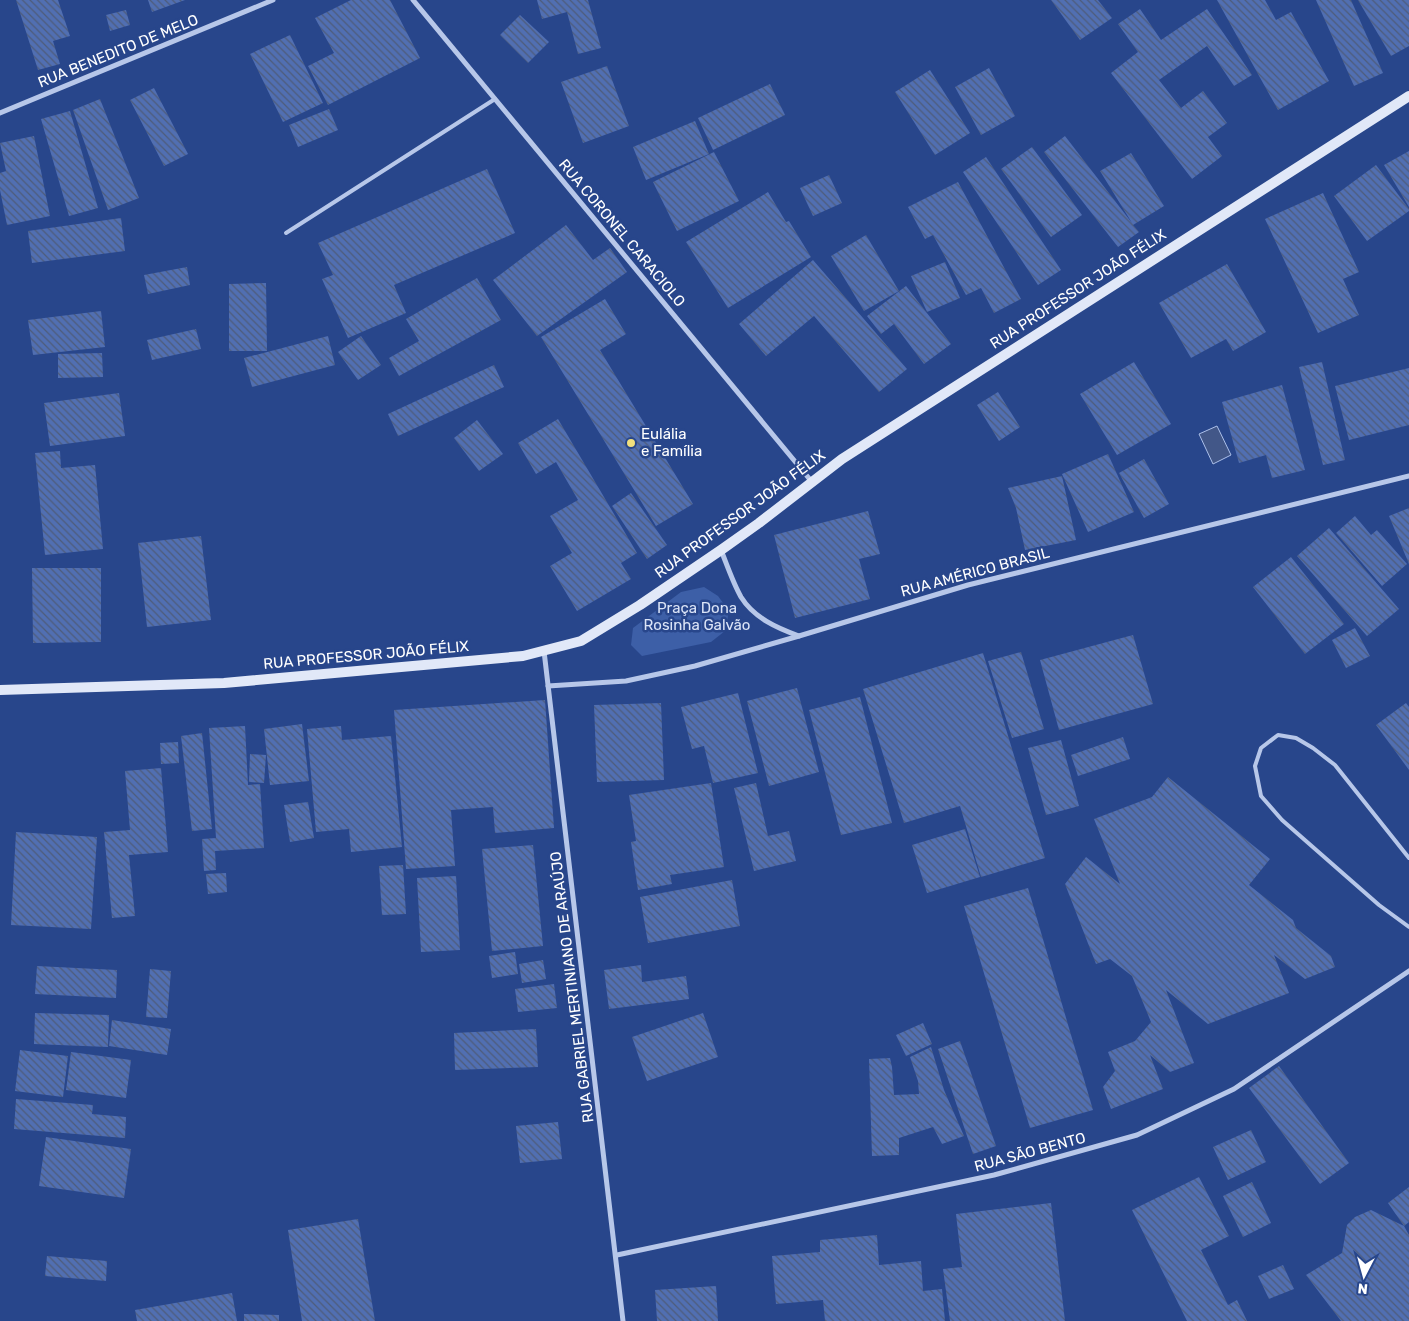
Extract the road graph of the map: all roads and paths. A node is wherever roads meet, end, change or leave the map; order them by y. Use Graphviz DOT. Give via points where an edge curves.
graph roads {
  1 [pos="273,0"];
  2 [pos="414,0"];
  3 [pos="1409,96"];
  4 [pos="495,99"];
  5 [pos="0,113"];
  6 [pos="286,233"];
  7 [pos="1409,476"];
  8 [pos="812,482"];
  9 [pos="721,550"];
  10 [pos="799,636"];
  11 [pos="544,650"];
  12 [pos="548,686"];
  13 [pos="0,690"];
  14 [pos="1409,858"];
  15 [pos="1409,927"];
  16 [pos="1409,971"];
  17 [pos="617,1256"];
  18 [pos="623,1321"];
  1 -- 5 [label="street, RUA BENEDITO DE MELO"];
  2 -- 4 [label="street, RUA CORONEL CARACIOLO"];
  3 -- 8 [label="street, RUA PROFESSOR JOÃO FÉLIX" via="877,435"];
  4 -- 6 [label="lane"];
  4 -- 8 [label="street, RUA CORONEL CARACIOLO"];
  7 -- 10 [label="street, RUA AMÉRICO BRASIL" via="968,585"];
  8 -- 9 [label="street, RUA PROFESSOR JOÃO FÉLIX"];
  9 -- 10 [label="street" via="741,597 757,616"];
  9 -- 11 [label="street, RUA PROFESSOR JOÃO FÉLIX" via="581,641"];
  10 -- 12 [label="street, RUA AMÉRICO BRASIL" via="694,666 626,681"];
  11 -- 12 [label="street, RUA GABRIEL MERTINIANO DE ARAÚJO"];
  11 -- 13 [label="street, RUA PROFESSOR JOÃO FÉLIX" via="522,656 224,683"];
  12 -- 17 [label="street, RUA GABRIEL MERTINIANO DE ARAÚJO"];
  14 -- 15 [label="lane" via="1335,765 1314,748 1296,738 1278,735 1261,748 1254,766 1261,796 1282,820 1379,905"];
  16 -- 17 [label="street, RUA SÃO BENTO" via="1234,1089 1137,1135 994,1176"];
  17 -- 18 [label="street, RUA GABRIEL MERTINIANO DE ARAÚJO"];
}
